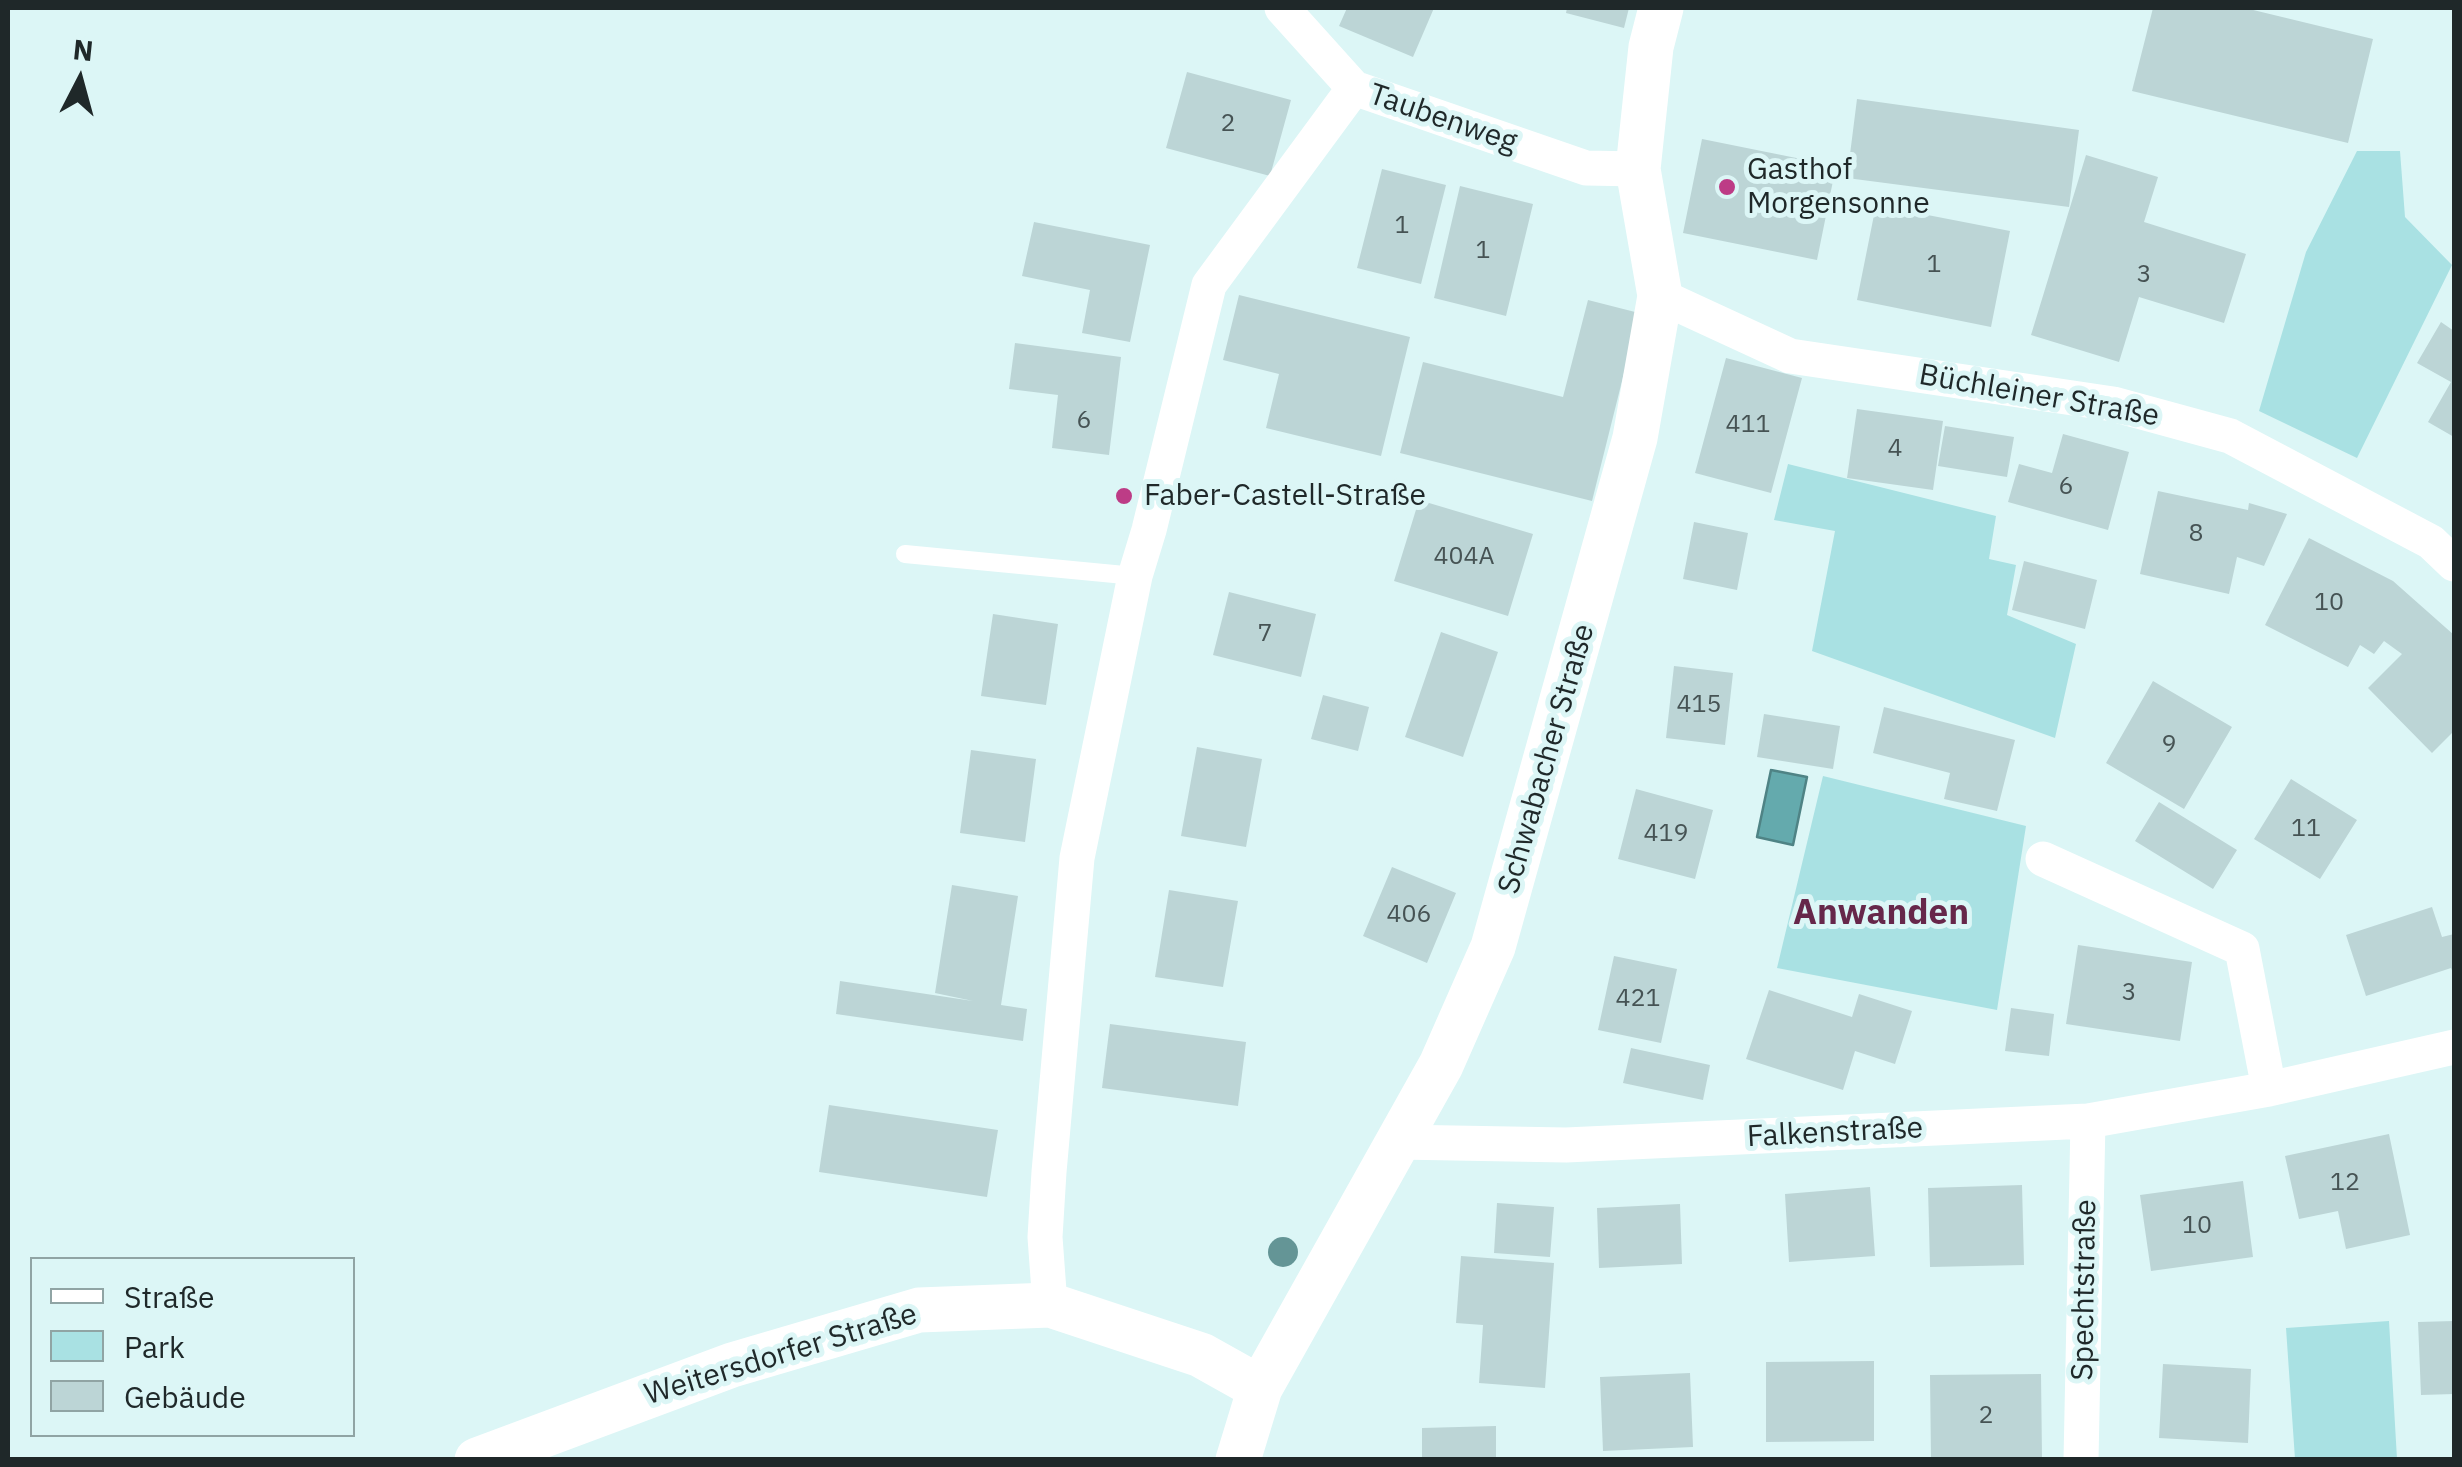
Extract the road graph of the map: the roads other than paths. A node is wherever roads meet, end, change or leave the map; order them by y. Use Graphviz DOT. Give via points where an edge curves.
graph roads {
  1 [pos="1282,8"];
  2 [pos="1661,8"];
  3 [pos="1354,88"];
  4 [pos="1638,169"];
  5 [pos="1660,296"];
  6 [pos="904,554"];
  7 [pos="2454,564"];
  8 [pos="1135,576"];
  9 [pos="2043,859"];
  10 [pos="2454,1047"];
  11 [pos="2269,1089"];
  12 [pos="2088,1121"];
  13 [pos="1398,1142"];
  14 [pos="1050,1305"];
  15 [pos="1260,1388"];
  16 [pos="477,1460"];
  17 [pos="1238,1460"];
  18 [pos="2081,1460"];
  1 -- 3 [label="street, Taubenweg"];
  2 -- 4 [label="street, Schwabacher Straße"];
  3 -- 4 [label="street, Taubenweg" via="1586,168"];
  3 -- 8 [label="street" via="1209,285"];
  4 -- 5 [label="street, Schwabacher Straße"];
  5 -- 7 [label="street, Büchleiner Straße" via="1790,356 2113,404 2230,436 2431,542"];
  5 -- 13 [label="street, Schwabacher Straße" via="1635,438 1493,947"];
  6 -- 8 [label="lane"];
  8 -- 14 [label="street" via="1077,858 1045,1237"];
  9 -- 11 [label="street" via="2242,949"];
  10 -- 11 [label="street, Falkenstraße"];
  11 -- 12 [label="street, Falkenstraße"];
  12 -- 13 [label="street, Falkenstraße" via="1566,1145"];
  12 -- 18 [label="street, Spechtstraße"];
  13 -- 15 [label="street, Schwabacher Straße"];
  14 -- 15 [label="street, Weitersdorfer Straße" via="1200,1355"];
  14 -- 16 [label="street, Weitersdorfer Straße" via="919,1310 732,1365"];
  15 -- 17 [label="street, Schwabacher Straße"];
}
